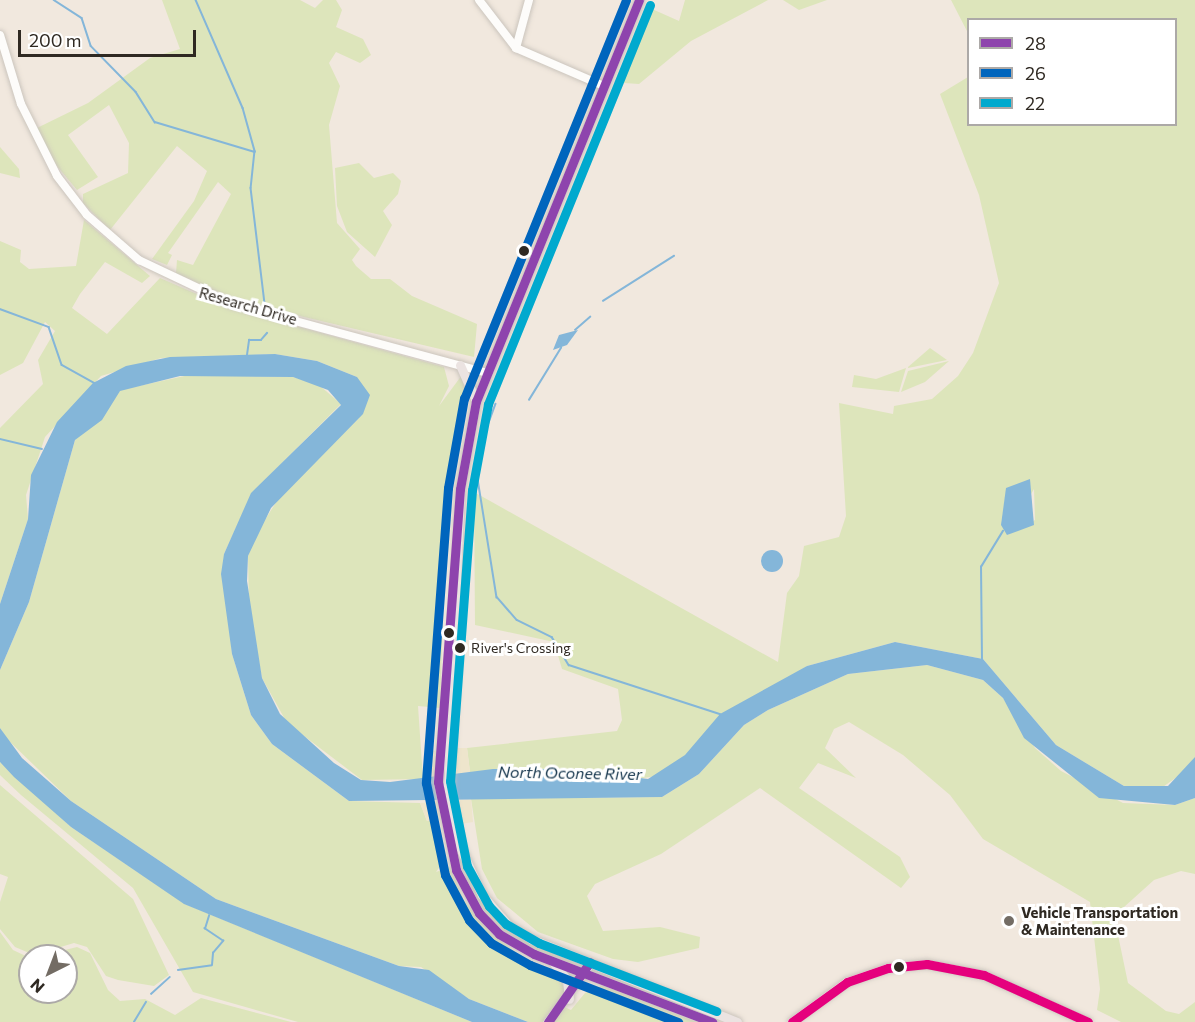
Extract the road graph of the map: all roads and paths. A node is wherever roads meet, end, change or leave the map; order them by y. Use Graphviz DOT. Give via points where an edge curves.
graph roads {
  1 [pos="479,0"];
  2 [pos="529,0"];
  3 [pos="639,0"];
  4 [pos="0,35"];
  5 [pos="516,48"];
  6 [pos="604,86"];
  7 [pos="460,365"];
  8 [pos="484,372"];
  9 [pos="476,401"];
  10 [pos="448,823"];
  11 [pos="551,961"];
  12 [pos="590,962"];
  13 [pos="586,973"];
  14 [pos="569,999"];
  15 [pos="548,1022"];
  16 [pos="712,1022"];
  17 [pos="737,1022"];
  18 [pos="792,1022"];
  19 [pos="1088,1022"];
  1 -- 5 [label="street"];
  2 -- 5 [label="street"];
  3 -- 6 [label="main road"];
  4 -- 7 [label="street, Research Drive" via="21,104 57,176 87,215 140,261 232,304"];
  5 -- 6 [label="street"];
  6 -- 8 [label="main road"];
  7 -- 8 [label="street, Research Drive"];
  7 -- 9 [label="main road" via="470,376"];
  8 -- 9 [label="main road"];
  9 -- 10 [label="main road" via="460,489 454,625 459,651 444,749"];
  10 -- 11 [label="main road" via="456,870 479,913 511,943"];
  10 -- 12 [label="main road" via="468,868 499,917 531,939"];
  11 -- 13 [label="main road"];
  11 -- 14 [label="main road" via="567,980"];
  12 -- 13 [label="street"];
  12 -- 17 [label="main road"];
  13 -- 14 [label="street"];
  13 -- 16 [label="main road"];
  14 -- 15 [label="street"];
  18 -- 19 [label="street" via="847,982 888,968 927,964 995,979"];
}
